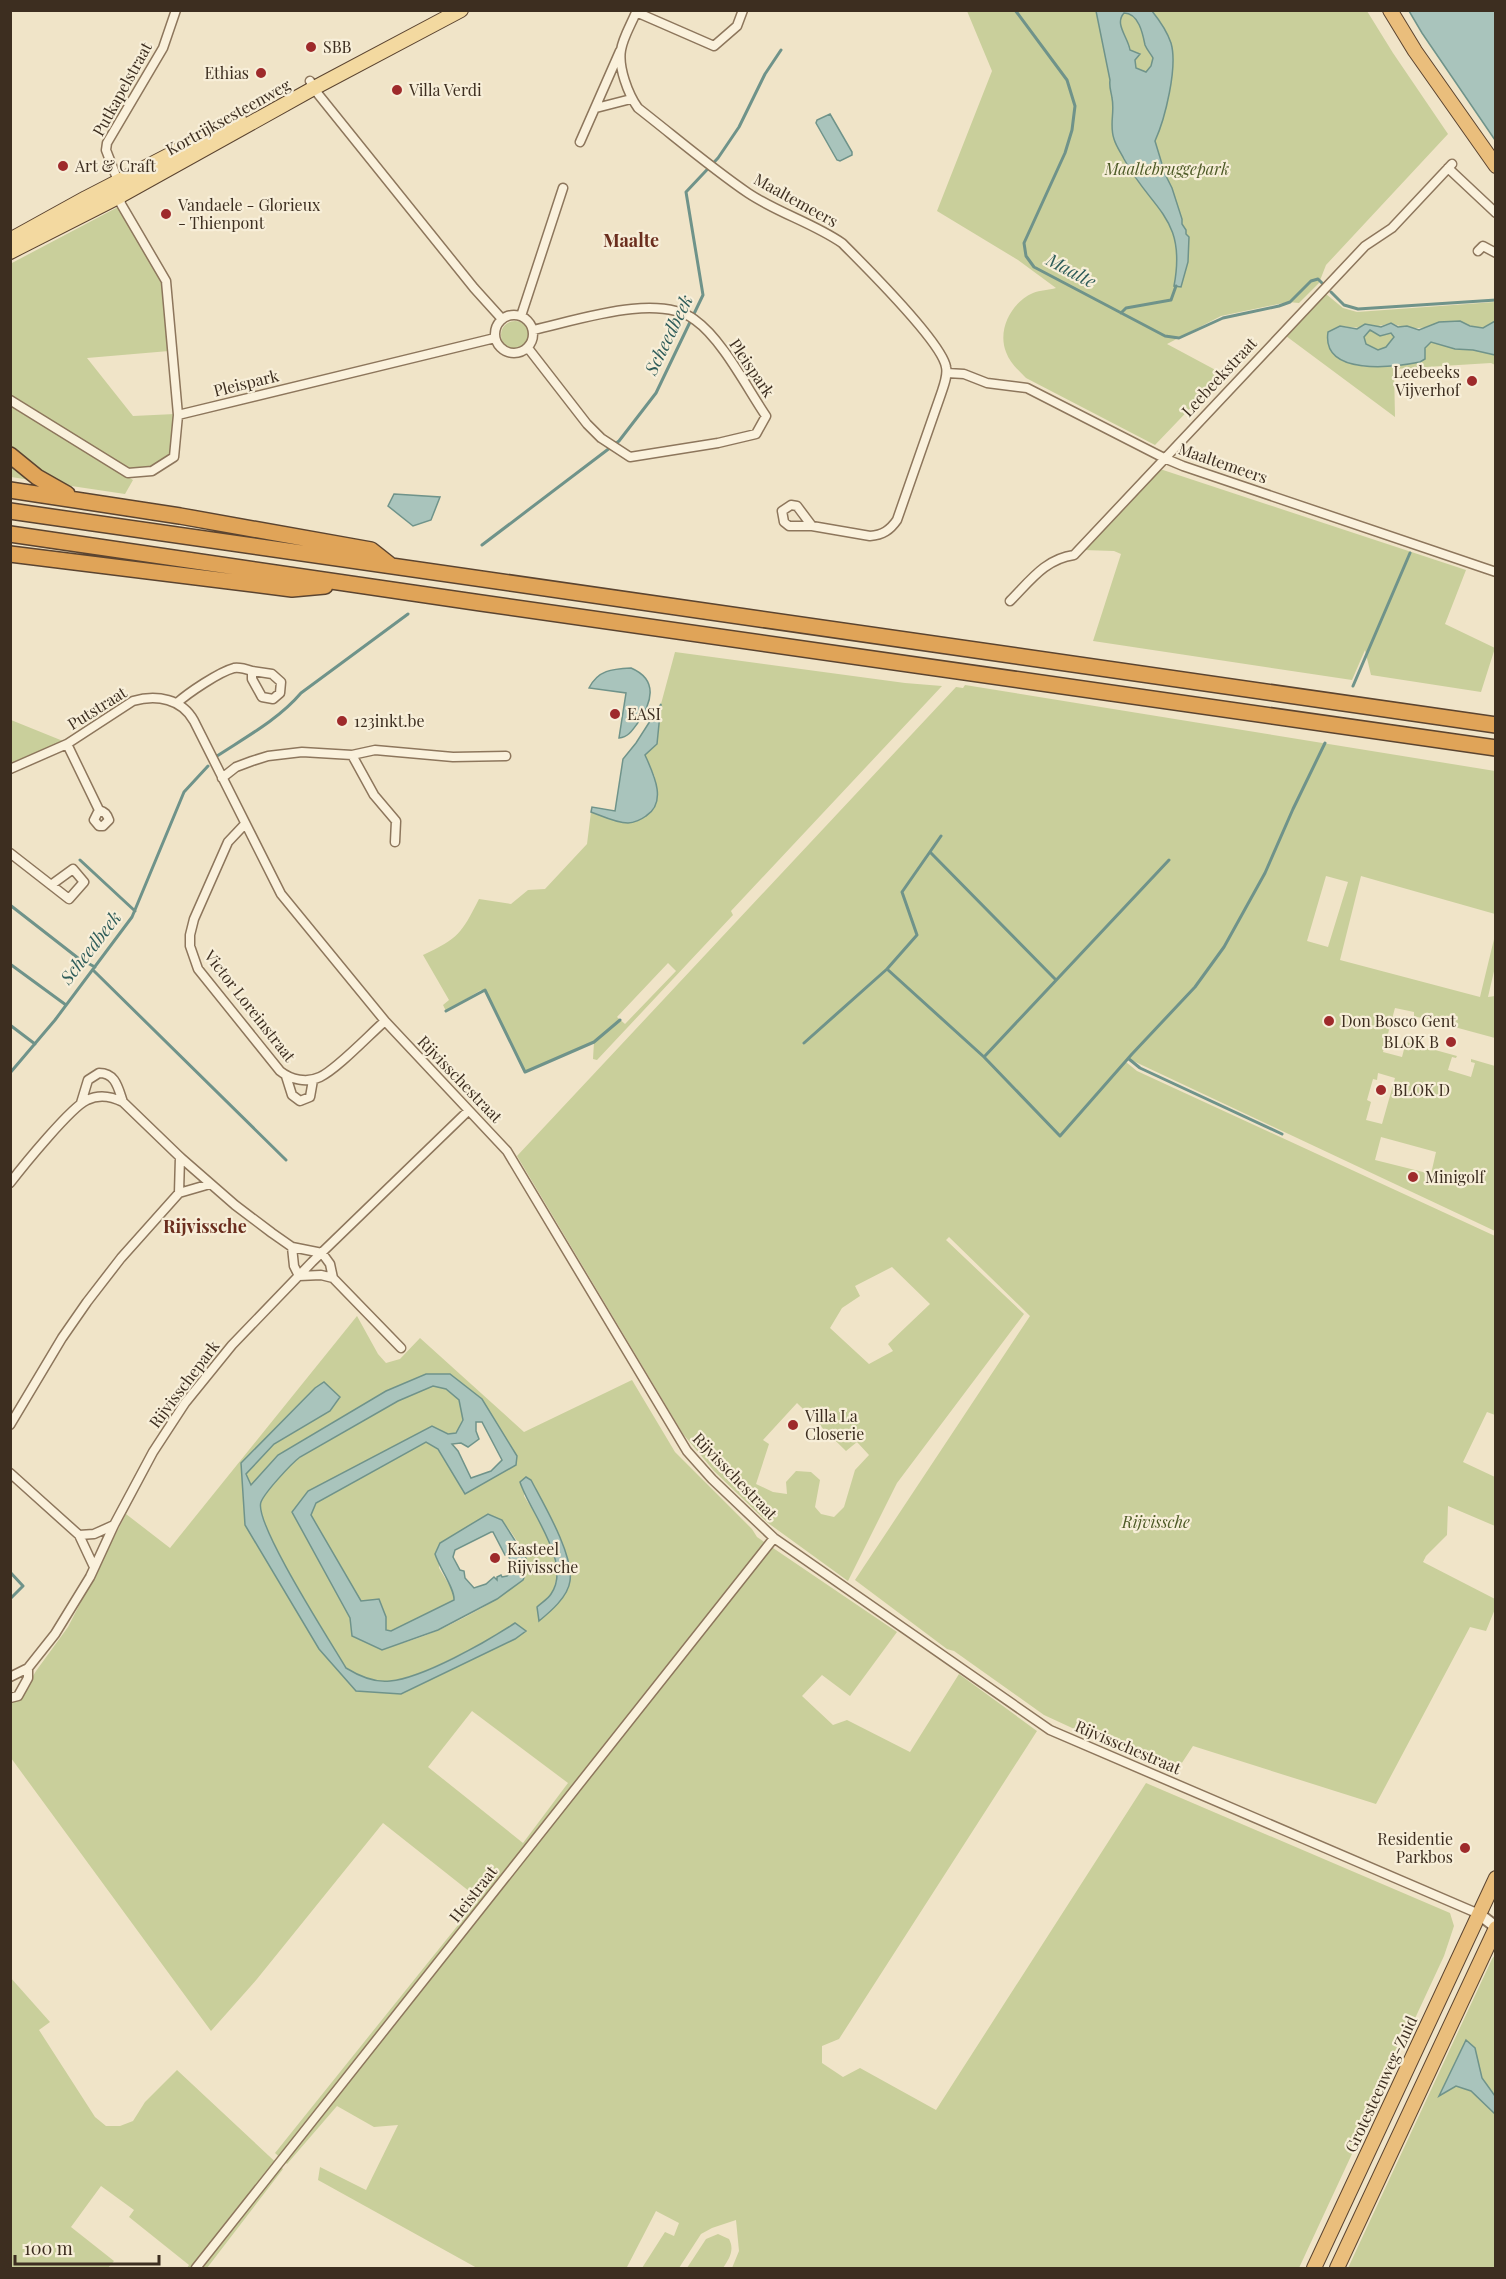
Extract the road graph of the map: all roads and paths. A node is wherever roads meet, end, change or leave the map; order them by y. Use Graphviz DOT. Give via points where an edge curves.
graph roads {
  1 [pos="176,10"];
  2 [pos="443,10"];
  3 [pos="461,10"];
  4 [pos="743,10"];
  5 [pos="1390,10"];
  6 [pos="636,11"];
  7 [pos="620,51"];
  8 [pos="312,84"];
  9 [pos="631,99"];
  10 [pos="596,108"];
  11 [pos="580,142"];
  12 [pos="1496,166"];
  13 [pos="118,181"];
  14 [pos="563,188"];
  15 [pos="120,196"];
  16 [pos="1496,213"];
  17 [pos="10,240"];
  18 [pos="1478,251"];
  19 [pos="10,252"];
  20 [pos="1496,254"];
  21 [pos="521,316"];
  22 [pos="502,319"];
  23 [pos="533,330"];
  24 [pos="495,338"];
  25 [pos="528,348"];
  26 [pos="947,373"];
  27 [pos="10,400"];
  28 [pos="178,415"];
  29 [pos="10,455"];
  30 [pos="1164,458"];
  31 [pos="10,490"];
  32 [pos="80,500"];
  33 [pos="10,511"];
  34 [pos="812,526"];
  35 [pos="10,534"];
  36 [pos="10,554"];
  37 [pos="57,561"];
  38 [pos="10,562"];
  39 [pos="393,567"];
  40 [pos="1496,572"];
  41 [pos="348,584"];
  42 [pos="1010,601"];
  43 [pos="252,671"];
  44 [pos="177,703"];
  45 [pos="1496,725"];
  46 [pos="67,744"];
  47 [pos="1496,748"];
  48 [pos="352,755"];
  49 [pos="506,756"];
  50 [pos="10,769"];
  51 [pos="222,778"];
  52 [pos="99,810"];
  53 [pos="245,824"];
  54 [pos="394,842"];
  55 [pos="10,853"];
  56 [pos="51,885"];
  57 [pos="385,1021"];
  58 [pos="286,1076"];
  59 [pos="313,1080"];
  60 [pos="123,1102"];
  61 [pos="81,1103"];
  62 [pos="468,1111"];
  63 [pos="180,1158"];
  64 [pos="10,1183"];
  65 [pos="210,1184"];
  66 [pos="178,1193"];
  67 [pos="292,1247"];
  68 [pos="322,1253"];
  69 [pos="299,1276"];
  70 [pos="333,1278"];
  71 [pos="401,1348"];
  72 [pos="10,1425"];
  73 [pos="10,1473"];
  74 [pos="114,1525"];
  75 [pos="79,1535"];
  76 [pos="774,1538"];
  77 [pos="94,1567"];
  78 [pos="28,1668"];
  79 [pos="10,1677"];
  80 [pos="10,1698"];
  81 [pos="1496,1878"];
  82 [pos="1479,1914"];
  83 [pos="1496,1927"];
  84 [pos="196,2268"];
  85 [pos="1314,2268"];
  86 [pos="1336,2268"];
  1 -- 13 [label="street, Putkapelstraat" via="163,48 107,142 106,150"];
  2 -- 8 [label="main road, Kortrijksesteenweg"];
  3 -- 8 [label="main road, Kortrijksesteenweg"];
  4 -- 6 [label="street" via="737,26 714,46"];
  5 -- 12 [label="highway"];
  6 -- 7 [label="street"];
  7 -- 9 [label="street"];
  7 -- 10 [label="street"];
  8 -- 13 [label="main road, Kortrijksesteenweg"];
  8 -- 15 [label="main road, Kortrijksesteenweg"];
  8 -- 22 [label="street"];
  9 -- 10 [label="street"];
  9 -- 26 [label="street, Maaltemeers" via="748,193 842,243 932,341"];
  10 -- 11 [label="street"];
  13 -- 15 [label="street, Putkapelstraat"];
  13 -- 17 [label="main road, Kortrijksesteenweg"];
  14 -- 21 [label="street"];
  15 -- 19 [label="main road, Kortrijksesteenweg"];
  15 -- 28 [label="street, Putkapelstraat" via="166,280"];
  16 -- 30 [label="street, Leebeekstraat" via="1450,166 1392,228 1365,246"];
  18 -- 20 [label="street" via="1483,246"];
  21 -- 22 [label="street"];
  21 -- 23 [label="street"];
  22 -- 24 [label="street"];
  23 -- 25 [label="street"];
  23 -- 25 [label="street, Pleispark" via="623,310 675,310 690,317 720,347 766,416 756,434 630,457 587,424"];
  24 -- 25 [label="street" via="508,352 519,353"];
  24 -- 28 [label="street, Pleispark"];
  26 -- 30 [label="street, Maaltemeers" via="1027,388"];
  26 -- 34 [label="street" via="892,527 870,536"];
  27 -- 28 [label="street, Putkapelstraat" via="128,472 152,471 174,457"];
  29 -- 32 [label="highway" via="44,482"];
  30 -- 40 [label="street, Maaltemeers"];
  30 -- 42 [label="street, Leebeekstraat" via="1074,555 1047,563"];
  31 -- 32 [label="highway"];
  32 -- 39 [label="highway" via="371,550"];
  33 -- 39 [label="highway"];
  35 -- 41 [label="highway"];
  36 -- 37 [label="highway"];
  37 -- 38 [label="highway"];
  37 -- 41 [label="highway" via="292,589"];
  39 -- 45 [label="highway"];
  41 -- 47 [label="highway"];
  43 -- 44 [label="street" via="233,669 187,693"];
  44 -- 46 [label="street, Putstraat" via="151,698 133,701"];
  44 -- 51 [label="street" via="190,714"];
  46 -- 50 [label="street, Putstraat"];
  46 -- 52 [label="street, Putstraat"];
  48 -- 49 [label="street" via="375,750 453,757"];
  48 -- 51 [label="street" via="302,752 268,756 236,767"];
  48 -- 54 [label="street" via="374,795 396,821"];
  51 -- 53 [label="street, Rijvisschestraat"];
  53 -- 57 [label="street, Rijvisschestraat" via="281,894"];
  53 -- 58 [label="street, Victor Loreinstraat" via="228,842 194,919 190,946 198,969"];
  55 -- 56 [label="street"];
  57 -- 59 [label="street, Victor Loreinstraat"];
  57 -- 62 [label="street, Rijvisschestraat"];
  58 -- 59 [label="street, Victor Loreinstraat"];
  58 -- 59 [label="street, Victor Loreinstraat" via="292,1095 300,1101 310,1097"];
  60 -- 61 [label="street" via="107,1096"];
  60 -- 61 [label="street" via="110,1074 99,1073 88,1080"];
  60 -- 63 [label="street"];
  61 -- 64 [label="street"];
  62 -- 68 [label="street, Rijvisschepark"];
  62 -- 76 [label="street, Rijvisschestraat" via="507,1150 687,1451"];
  63 -- 65 [label="street"];
  63 -- 66 [label="street"];
  65 -- 66 [label="street"];
  65 -- 67 [label="street"];
  66 -- 72 [label="street" via="87,1302"];
  67 -- 68 [label="street"];
  67 -- 69 [label="street"];
  68 -- 69 [label="street, Rijvisschepark"];
  68 -- 70 [label="street"];
  69 -- 70 [label="street"];
  69 -- 74 [label="street, Rijvisschepark" via="232,1345 185,1403 153,1452"];
  70 -- 71 [label="street"];
  73 -- 75 [label="street"];
  74 -- 75 [label="street" via="94,1534"];
  74 -- 77 [label="street, Rijvisschepark"];
  75 -- 77 [label="street"];
  76 -- 82 [label="street, Rijvisschestraat" via="1050,1730"];
  76 -- 84 [label="street, Heistraat"];
  77 -- 78 [label="street, Rijvisschepark" via="73,1606"];
  78 -- 79 [label="street, Rijvisschepark"];
  78 -- 80 [label="street, Rijvisschepark" via="28,1678 18,1696"];
  81 -- 82 [label="highway, Grotesteenweg-Zuid"];
  82 -- 83 [label="street"];
  82 -- 85 [label="highway, Grotesteenweg-Zuid"];
  83 -- 86 [label="highway"];
}
